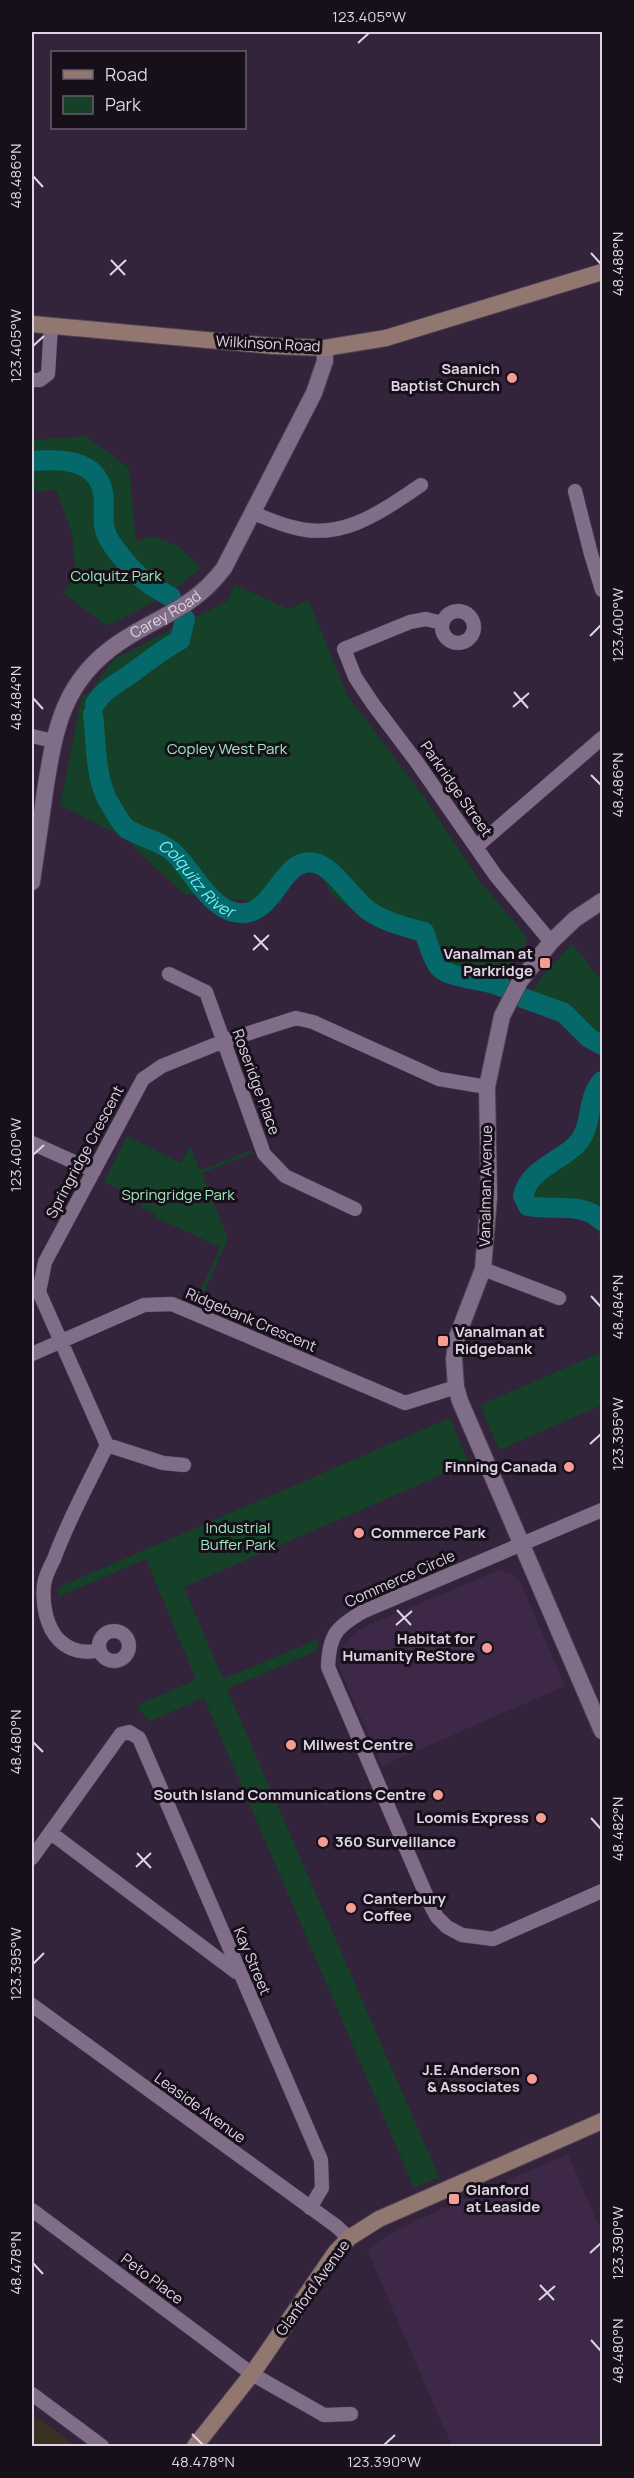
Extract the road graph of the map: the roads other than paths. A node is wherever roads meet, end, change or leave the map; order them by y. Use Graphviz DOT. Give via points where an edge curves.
graph roads {
  1 [pos="603,272"];
  2 [pos="32,324"];
  3 [pos="51,325"];
  4 [pos="325,348"];
  5 [pos="32,380"];
  6 [pos="421,485"];
  7 [pos="575,491"];
  8 [pos="253,513"];
  9 [pos="597,551"];
  10 [pos="603,590"];
  11 [pos="442,623"];
  12 [pos="32,736"];
  13 [pos="603,738"];
  14 [pos="53,741"];
  15 [pos="476,847"];
  16 [pos="32,882"];
  17 [pos="603,901"];
  18 [pos="551,942"];
  19 [pos="169,974"];
  20 [pos="224,1041"];
  21 [pos="487,1087"];
  22 [pos="32,1143"];
  23 [pos="94,1171"];
  24 [pos="356,1209"];
  25 [pos="483,1269"];
  26 [pos="559,1298"];
  27 [pos="61,1341"];
  28 [pos="32,1354"];
  29 [pos="456,1387"];
  30 [pos="107,1445"];
  31 [pos="184,1466"];
  32 [pos="603,1510"];
  33 [pos="522,1545"];
  34 [pos="99,1650"];
  35 [pos="603,1731"];
  36 [pos="51,1833"];
  37 [pos="32,1858"];
  38 [pos="603,1891"];
  39 [pos="238,1973"];
  40 [pos="32,2005"];
  41 [pos="603,2121"];
  42 [pos="310,2208"];
  43 [pos="32,2210"];
  44 [pos="349,2238"];
  45 [pos="252,2374"];
  46 [pos="32,2394"];
  47 [pos="351,2414"];
  48 [pos="102,2446"];
  49 [pos="195,2446"];
  1 -- 4 [label="main road, Wilkinson Road" via="386,338"];
  2 -- 3 [label="main road, Wilkinson Road"];
  3 -- 4 [label="main road, Wilkinson Road"];
  3 -- 5 [label="street" via="49,369 40,380"];
  4 -- 8 [label="street, Carey Road" via="325,361 314,393"];
  6 -- 8 [label="street" via="376,516 348,527 319,532 294,528"];
  7 -- 9 [label="street"];
  8 -- 14 [label="street, Carey Road" via="211,584 188,604 112,647 87,670 69,695"];
  9 -- 10 [label="street"];
  11 -- 15 [label="street, Parkridge Street" via="426,619 410,622 344,649 355,677"];
  12 -- 14 [label="street"];
  13 -- 15 [label="street"];
  14 -- 16 [label="street, Carey Road"];
  15 -- 18 [label="street, Parkridge Street"];
  17 -- 18 [label="street, Vanalman Avenue" via="575,919"];
  18 -- 21 [label="street, Vanalman Avenue" via="520,981 501,1016"];
  19 -- 20 [label="street, Roseridge Place" via="206,992"];
  20 -- 21 [label="street, Springridge Crescent" via="296,1018 440,1079"];
  20 -- 23 [label="street, Springridge Crescent" via="162,1066 143,1079"];
  20 -- 24 [label="street, Roseridge Place" via="264,1154 285,1176"];
  21 -- 25 [label="street, Vanalman Avenue" via="489,1197"];
  22 -- 23 [label="street"];
  23 -- 27 [label="street, Springridge Crescent" via="45,1263 39,1292"];
  25 -- 26 [label="street"];
  25 -- 29 [label="street, Vanalman Avenue" via="457,1337"];
  27 -- 28 [label="street, Ridgebank Crescent"];
  27 -- 29 [label="street, Ridgebank Crescent" via="144,1305 172,1304 405,1403"];
  27 -- 30 [label="street, Springridge Crescent"];
  29 -- 33 [label="street, Vanalman Avenue"];
  30 -- 31 [label="street"];
  30 -- 34 [label="street" via="44,1583 46,1613 56,1638 76,1650"];
  32 -- 33 [label="street, Commerce Circle"];
  33 -- 35 [label="street, Vanalman Avenue"];
  33 -- 38 [label="street, Commerce Circle" via="344,1622 331,1642 328,1667 430,1904 447,1926 462,1935 493,1939"];
  36 -- 37 [label="street"];
  36 -- 39 [label="street"];
  36 -- 39 [label="street, Kay Street" via="121,1734 129,1732 139,1738"];
  39 -- 42 [label="street, Kay Street" via="321,2160 322,2188"];
  40 -- 42 [label="street, Leaside Avenue"];
  41 -- 44 [label="main road, Glanford Avenue" via="379,2219"];
  42 -- 44 [label="street, Leaside Avenue"];
  43 -- 45 [label="street, Peto Place"];
  44 -- 45 [label="main road, Glanford Avenue"];
  45 -- 47 [label="street, Peto Place" via="324,2415"];
  45 -- 49 [label="main road, Glanford Avenue"];
  46 -- 48 [label="street"];
}
